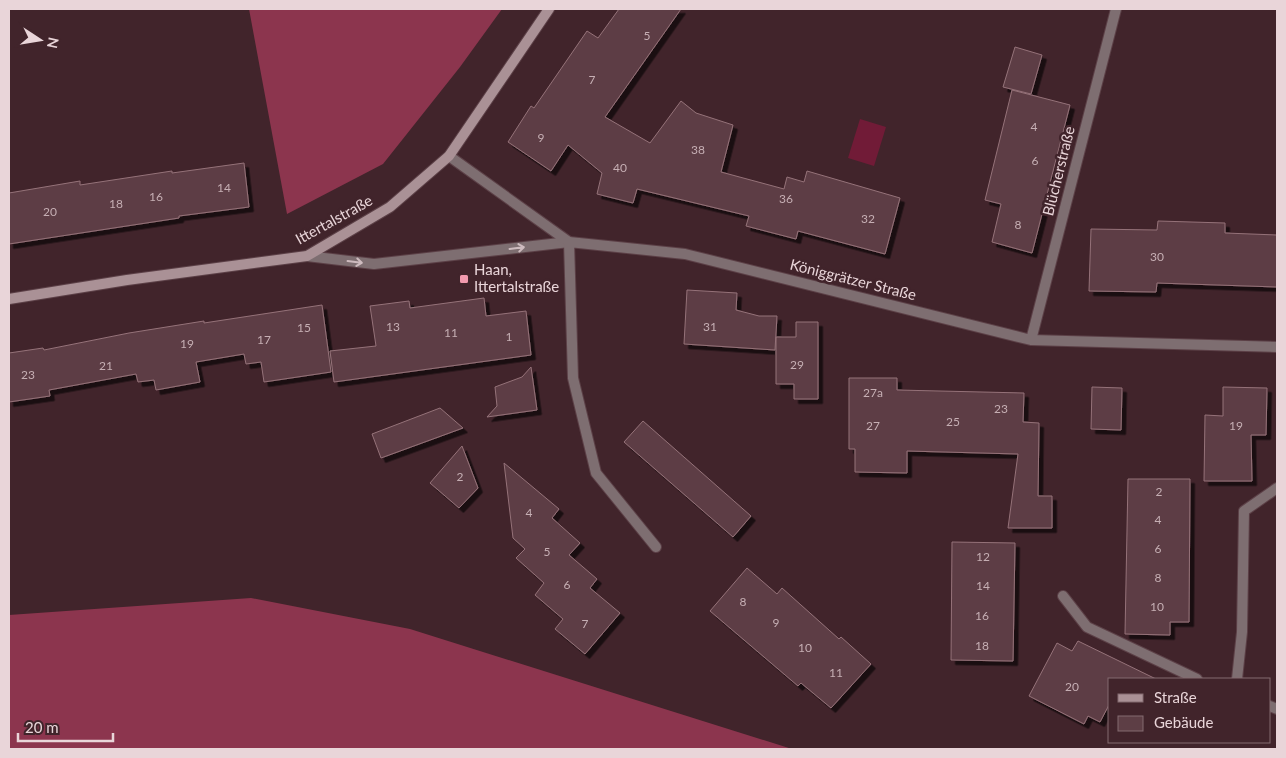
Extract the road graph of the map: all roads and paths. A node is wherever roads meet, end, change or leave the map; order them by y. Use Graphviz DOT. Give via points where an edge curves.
graph roads {
  1 [pos="549,9"];
  2 [pos="1116,9"];
  3 [pos="449,156"];
  4 [pos="569,242"];
  5 [pos="307,256"];
  6 [pos="9,299"];
  7 [pos="1030,340"];
  8 [pos="1277,347"];
  9 [pos="1277,488"];
  10 [pos="656,547"];
  11 [pos="1063,596"];
  12 [pos="1195,678"];
  13 [pos="1237,678"];
  1 -- 3 [label="main road, Ittertalstraße"];
  2 -- 7 [label="street, Blücherstraße"];
  3 -- 4 [label="street, Königgrätzer Straße"];
  3 -- 5 [label="main road, Ittertalstraße" via="390,206"];
  5 -- 4 [label="street, one-way" via="374,264"];
  4 -- 7 [label="street, Königgrätzer Straße" via="685,254"];
  4 -- 10 [label="street" via="573,378 596,473"];
  5 -- 6 [label="main road, Ittertalstraße"];
  7 -- 8 [label="street, Königgrätzer Straße"];
  9 -- 13 [label="street" via="1244,511 1242,632"];
  11 -- 12 [label="street" via="1087,627"];
}
